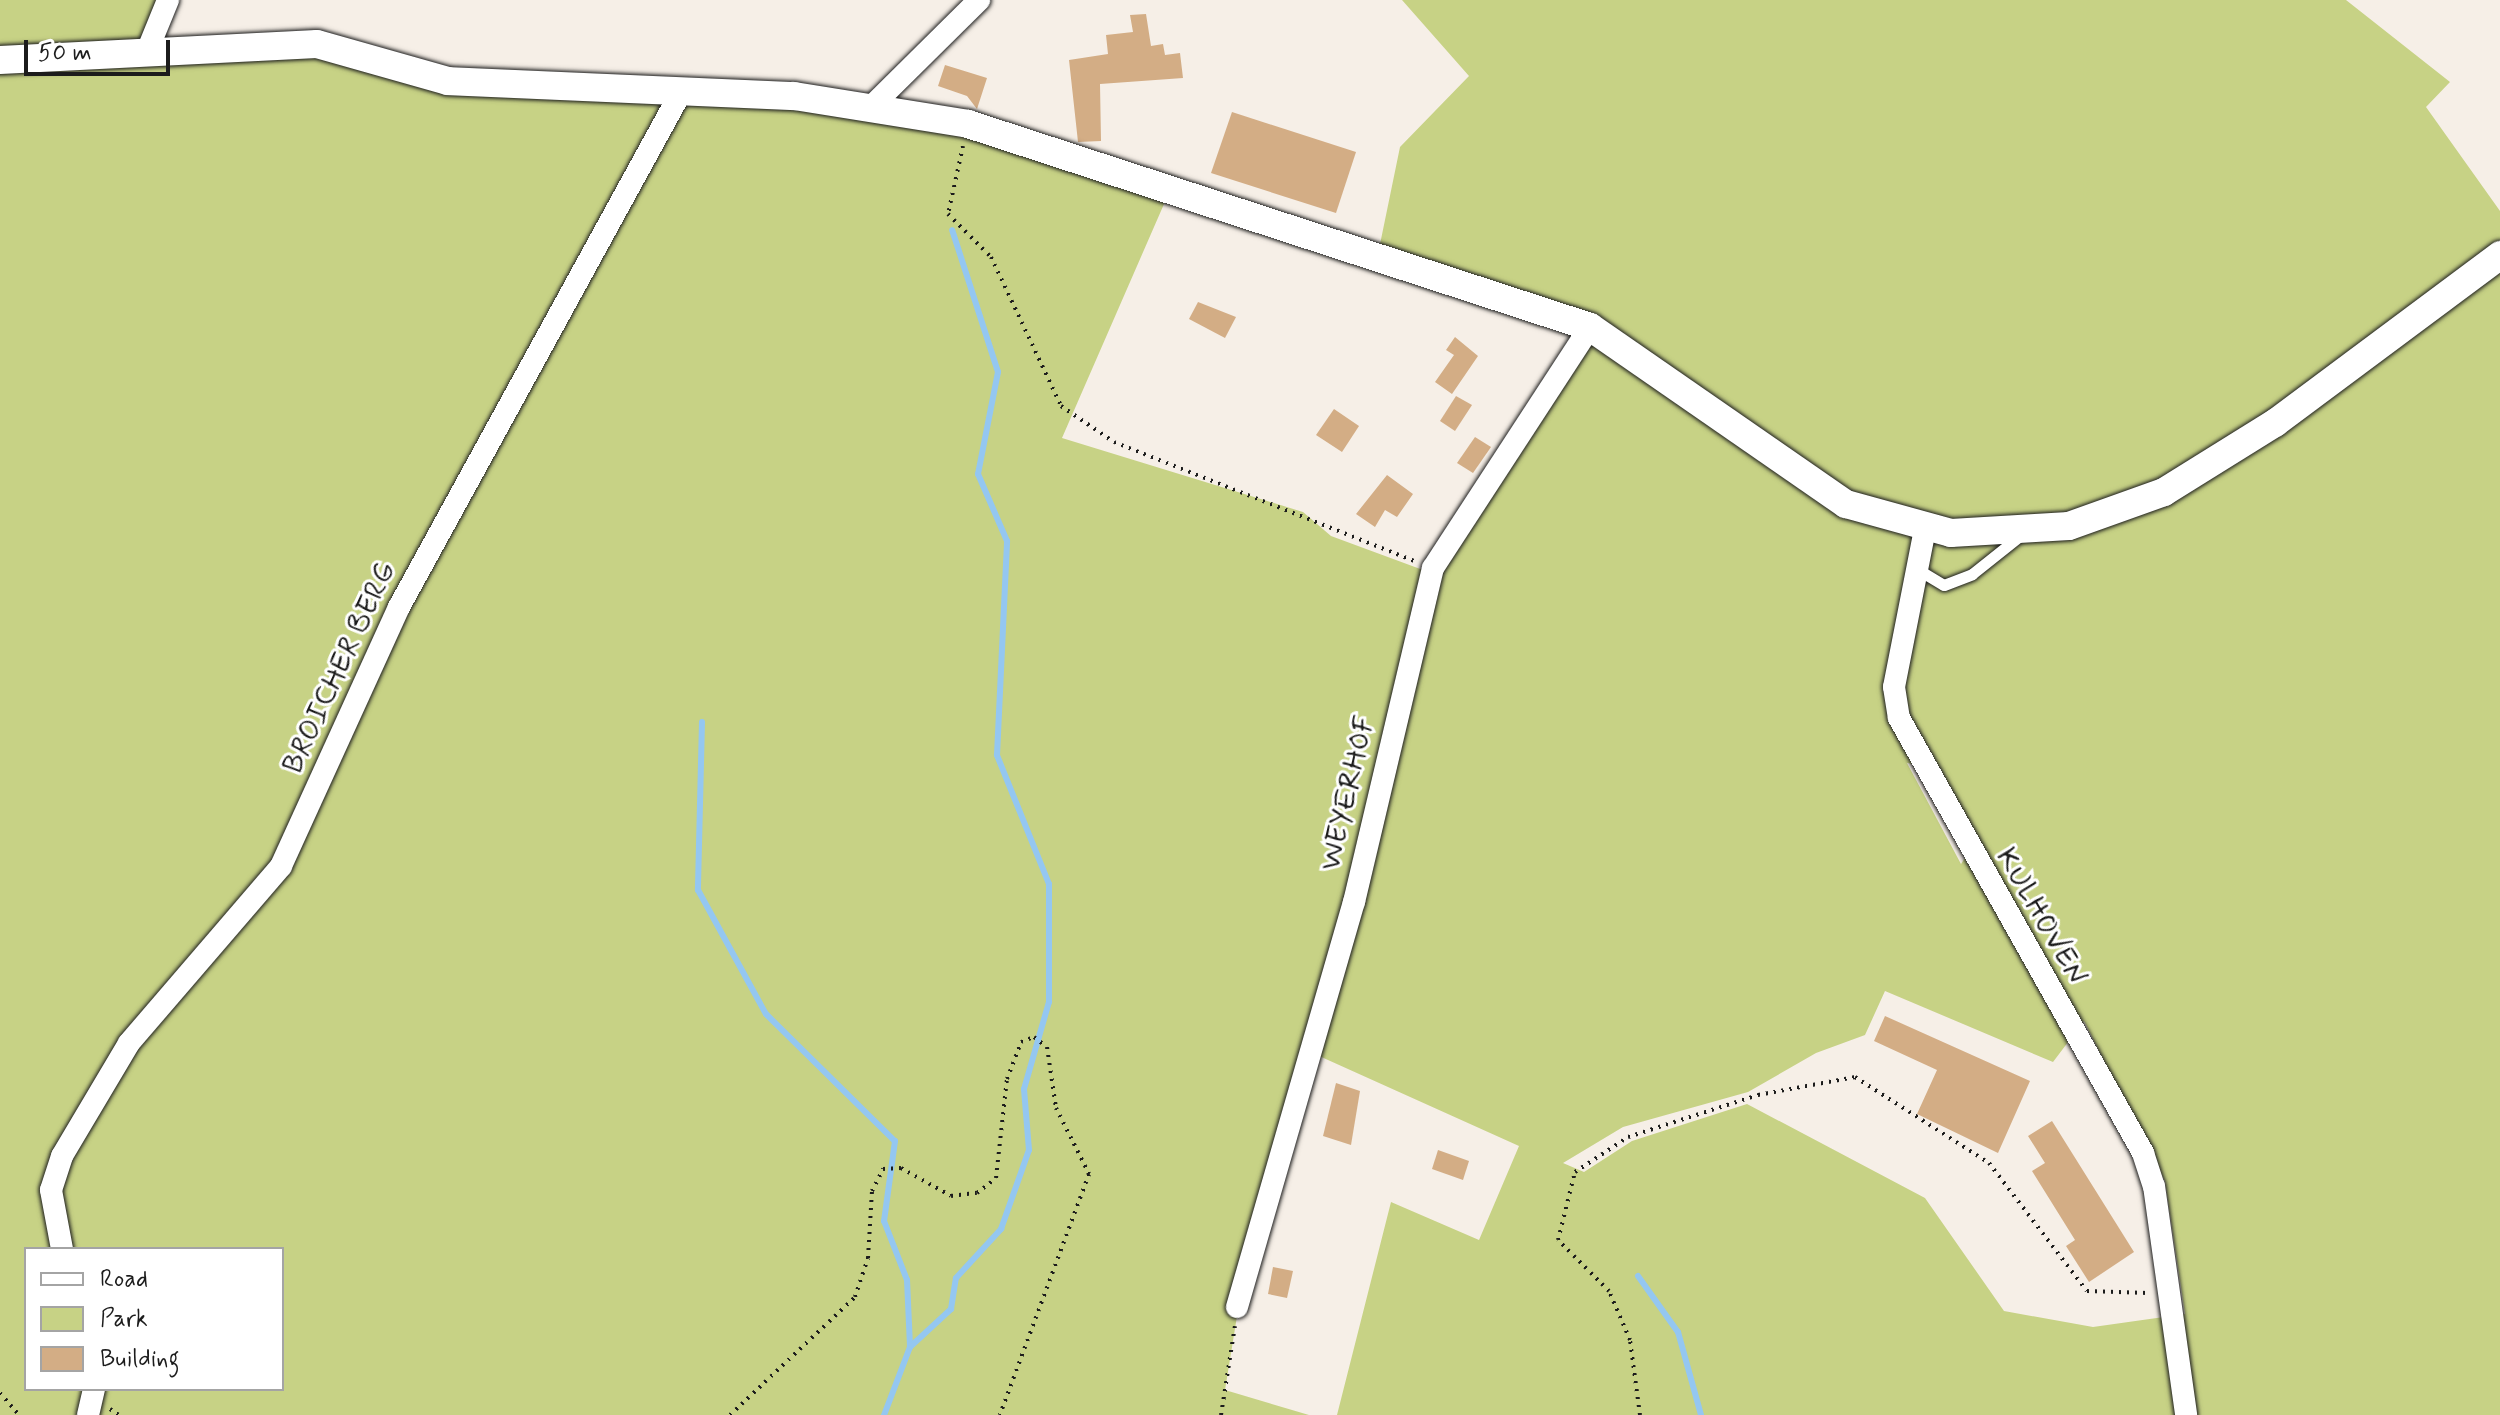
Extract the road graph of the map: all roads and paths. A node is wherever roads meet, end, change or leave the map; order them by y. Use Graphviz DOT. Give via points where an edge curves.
graph roads {
  1 [pos="168,0"];
  2 [pos="979,0"];
  3 [pos="148,49"];
  4 [pos="0,60"];
  5 [pos="680,94"];
  6 [pos="874,104"];
  7 [pos="968,124"];
  8 [pos="2500,255"];
  9 [pos="1590,327"];
  10 [pos="1925,529"];
  11 [pos="2025,533"];
  12 [pos="1433,568"];
  13 [pos="1917,569"];
  14 [pos="62,1247"];
  15 [pos="2167,1294"];
  16 [pos="1237,1307"];
  17 [pos="94,1391"];
  18 [pos="0,1393"];
  19 [pos="19,1415"];
  20 [pos="88,1415"];
  21 [pos="730,1415"];
  22 [pos="1000,1415"];
  23 [pos="1221,1415"];
  24 [pos="1640,1415"];
  25 [pos="2186,1415"];
  1 -- 3 [label="street"];
  2 -- 6 [label="street"];
  3 -- 4 [label="street"];
  3 -- 5 [label="street" via="317,44 448,81"];
  5 -- 6 [label="street"];
  5 -- 14 [label="street, BROICHER BERG" via="399,607 281,866 129,1043 62,1156 51,1190"];
  6 -- 7 [label="street"];
  7 -- 9 [label="street"];
  7 -- 12 [label="path" via="948,214 991,257 1061,406 1114,442"];
  8 -- 11 [label="street" via="2275,423 2164,492 2069,526"];
  9 -- 10 [label="street" via="1846,504"];
  9 -- 12 [label="street, WEYERHOF"];
  10 -- 11 [label="street"];
  10 -- 13 [label="street, KULHOVEN"];
  11 -- 13 [label="lane" via="1972,574 1944,585"];
  12 -- 16 [label="street, WEYERHOF" via="1354,902"];
  13 -- 15 [label="street, KULHOVEN" via="1894,687 1899,718 2143,1153"];
  15 -- 24 [label="path" via="2087,1291 1989,1163 1855,1077 1758,1095 1628,1137 1575,1172 1558,1240 1609,1291 1630,1340"];
  15 -- 25 [label="street, KULHOVEN"];
  16 -- 23 [label="path"];
  17 -- 20 [label="street"];
  18 -- 19 [label="path"];
  21 -- 22 [label="path" via="855,1297 868,1258 872,1191 883,1169 901,1168 951,1196 977,1193 996,1178 1007,1079 1021,1042 1037,1038 1056,1108 1089,1174"];
}
